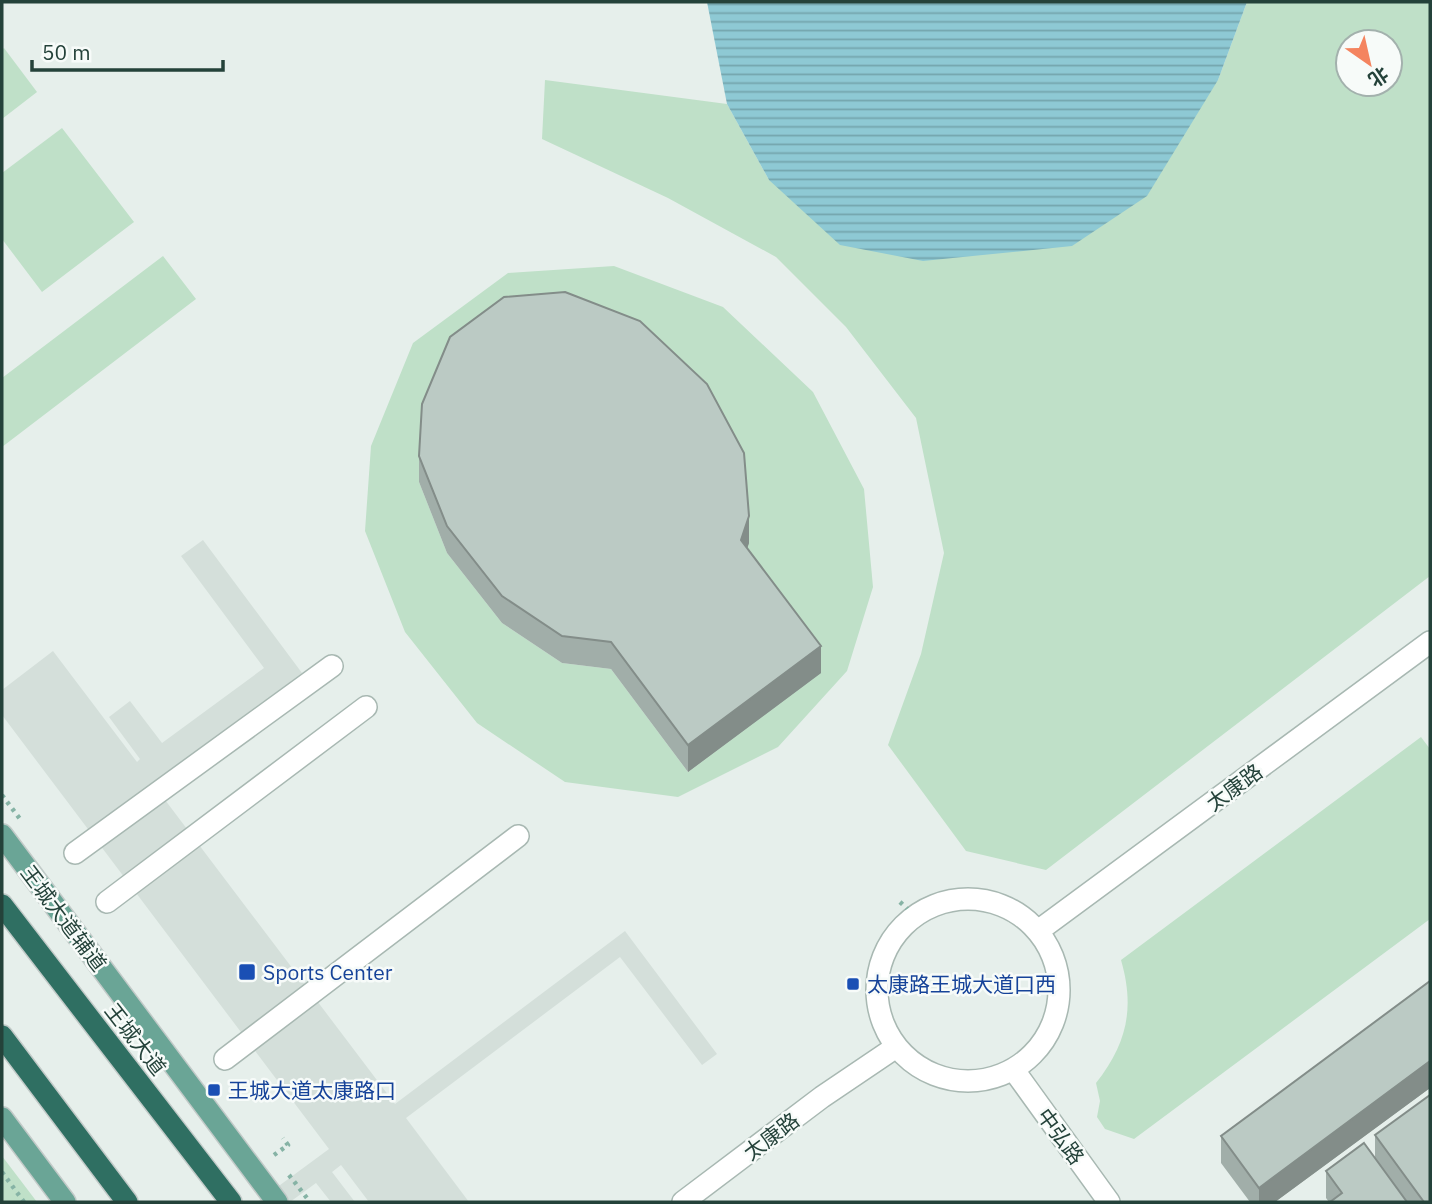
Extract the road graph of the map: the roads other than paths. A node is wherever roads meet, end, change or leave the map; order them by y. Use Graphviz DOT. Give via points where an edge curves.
graph roads {
  1 [pos="1430,642"];
  2 [pos="332,666"];
  3 [pos="366,707"];
  4 [pos="2,835"];
  5 [pos="518,836"];
  6 [pos="75,853"];
  7 [pos="107,902"];
  8 [pos="2,905"];
  9 [pos="1038,931"];
  10 [pos="2,1036"];
  11 [pos="896,1047"];
  12 [pos="225,1059"];
  13 [pos="1013,1069"];
  14 [pos="2,1118"];
  15 [pos="65,1202"];
  16 [pos="127,1202"];
  17 [pos="231,1202"];
  18 [pos="277,1202"];
  19 [pos="682,1202"];
  20 [pos="1109,1202"];
  1 -- 9 [label="street, 太康路"];
  2 -- 6 [label="street"];
  3 -- 7 [label="street"];
  4 -- 18 [label="main road, 王城大道辅道"];
  5 -- 12 [label="street"];
  8 -- 17 [label="highway, 王城大道"];
  9 -- 11 [label="street" via="1021,915 993,901 961,899 908,909 904,925 882,957 876,988 881,1019"];
  9 -- 13 [label="street" via="1054,958 1060,990 1054,1021 1038,1049"];
  10 -- 16 [label="highway"];
  11 -- 13 [label="street" via="919,1068 949,1080 981,1081"];
  11 -- 19 [label="street, 太康路"];
  13 -- 20 [label="street, 中弘路"];
  14 -- 15 [label="main road"];
}
